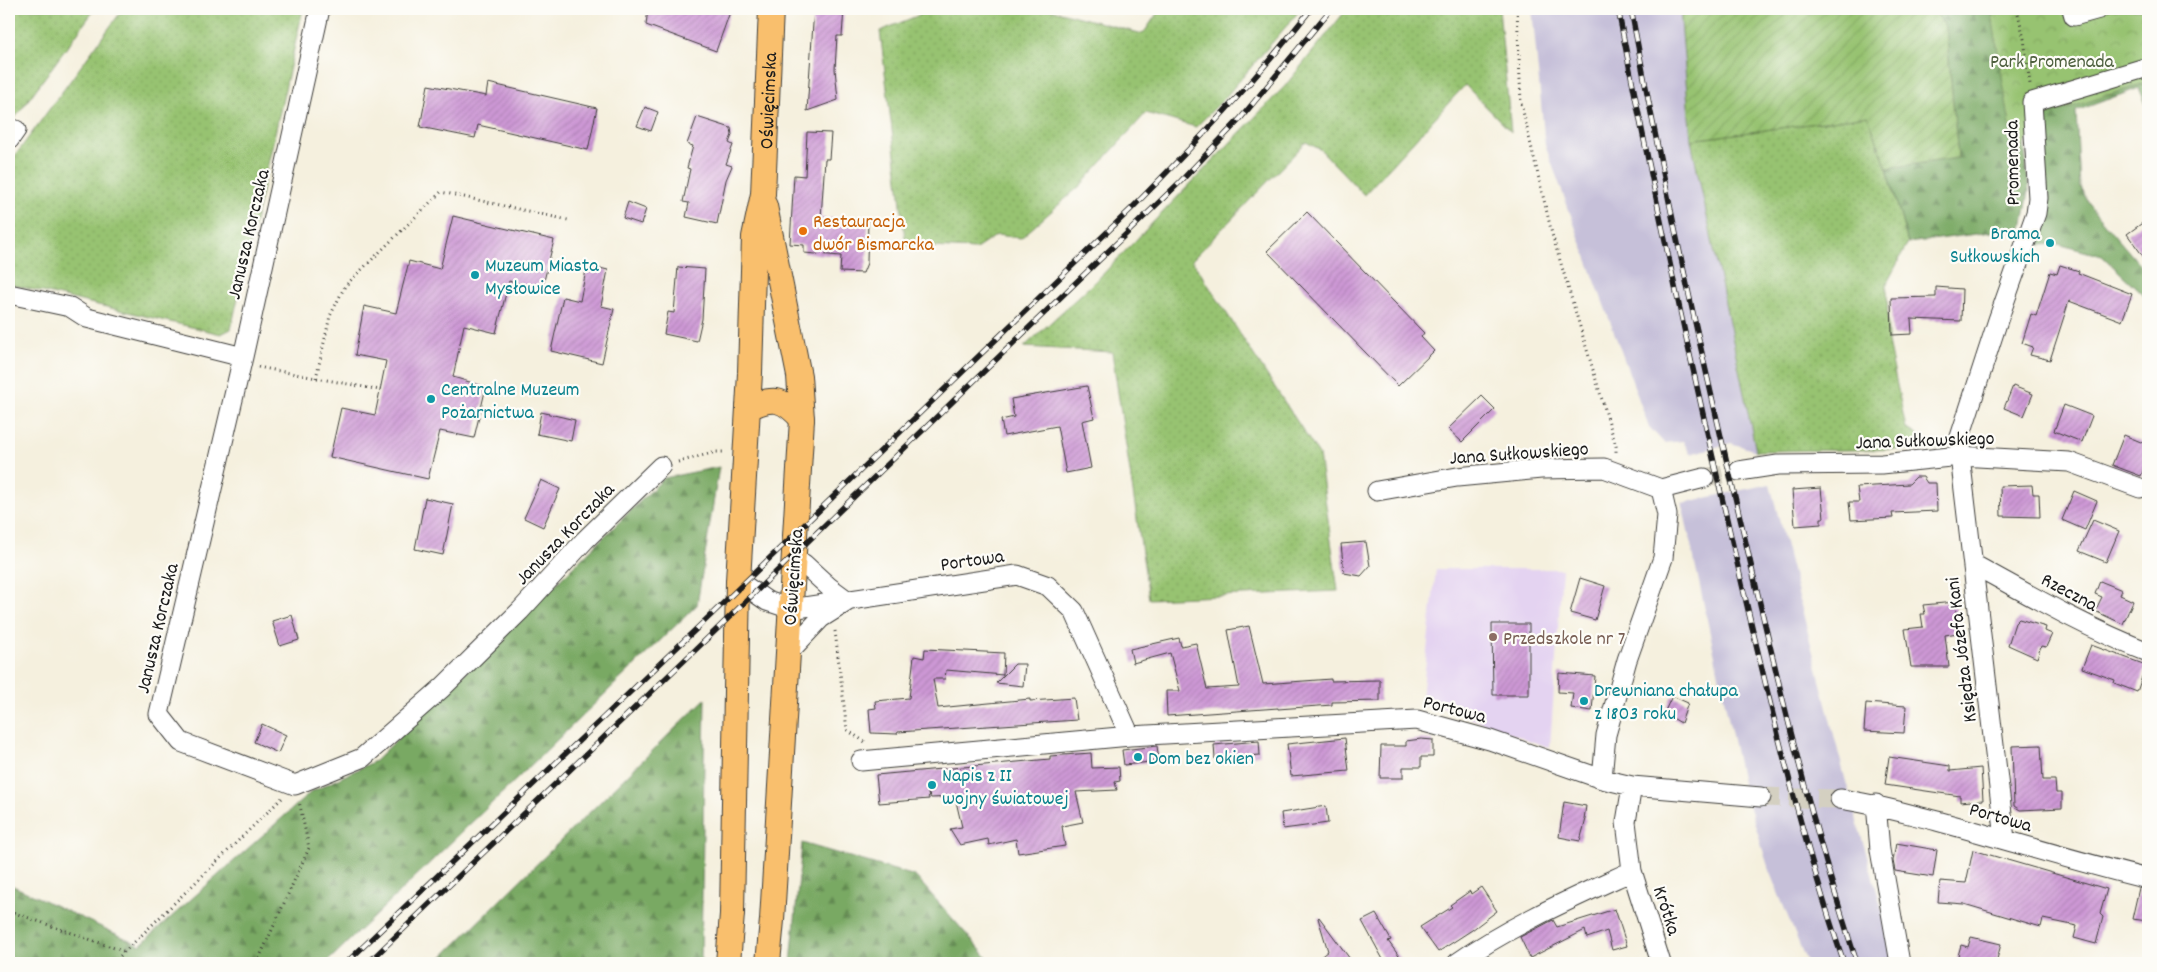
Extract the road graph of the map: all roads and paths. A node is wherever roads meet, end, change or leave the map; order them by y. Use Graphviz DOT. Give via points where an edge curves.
graph roads {
  1 [pos="320,9"];
  2 [pos="770,9"];
  3 [pos="1517,9"];
  4 [pos="2017,9"];
  5 [pos="2072,9"];
  6 [pos="2099,9"];
  7 [pos="2148,67"];
  8 [pos="2032,102"];
  9 [pos="9,128"];
  10 [pos="9,140"];
  11 [pos="763,194"];
  12 [pos="568,220"];
  13 [pos="9,294"];
  14 [pos="242,360"];
  15 [pos="316,378"];
  16 [pos="380,390"];
  17 [pos="748,408"];
  18 [pos="802,418"];
  19 [pos="729,453"];
  20 [pos="1960,456"];
  21 [pos="680,462"];
  22 [pos="661,466"];
  23 [pos="1739,471"];
  24 [pos="1616,473"];
  25 [pos="1704,478"];
  26 [pos="2140,488"];
  27 [pos="1661,489"];
  28 [pos="1377,491"];
  29 [pos="794,559"];
  30 [pos="1973,564"];
  31 [pos="738,581"];
  32 [pos="848,601"];
  33 [pos="791,609"];
  34 [pos="834,629"];
  35 [pos="2148,652"];
  36 [pos="787,654"];
  37 [pos="1130,736"];
  38 [pos="865,753"];
  39 [pos="1602,779"];
  40 [pos="296,785"];
  41 [pos="1632,786"];
  42 [pos="1761,796"];
  43 [pos="1840,799"];
  44 [pos="1876,804"];
  45 [pos="2005,839"];
  46 [pos="1632,871"];
  47 [pos="2148,880"];
  48 [pos="9,911"];
  49 [pos="123,951"];
  50 [pos="112,963"];
  51 [pos="257,963"];
  52 [pos="728,963"];
  53 [pos="768,963"];
  54 [pos="1457,963"];
  55 [pos="1662,963"];
  56 [pos="1900,963"];
  1 -- 14 [label="street, Janusza Korczaka"];
  2 -- 11 [label="main road, Oświęcimska"];
  3 -- 24 [label="path" via="1521,103 1552,234 1616,446"];
  4 -- 8 [label="path, Promenada"];
  5 -- 6 [label="street" via="2074,16"];
  7 -- 8 [label="street"];
  8 -- 20 [label="street, Promenada" via="2038,198 2036,212 1960,437"];
  9 -- 10 [label="street" via="16,130"];
  11 -- 17 [label="main road, Oświęcimska" via="754,237"];
  11 -- 18 [label="main road, Oświęcimska" via="799,376"];
  12 -- 15 [label="path" via="441,192 345,286 330,316"];
  13 -- 14 [label="street" via="70,307 87,318"];
  14 -- 15 [label="path"];
  14 -- 40 [label="street, Janusza Korczaka" via="159,714 181,742"];
  15 -- 16 [label="path"];
  17 -- 18 [label="main road" via="760,402 777,400"];
  17 -- 31 [label="main road, Oświęcimska"];
  18 -- 29 [label="main road, Oświęcimska"];
  19 -- 21 [label="path" via="716,452"];
  20 -- 23 [label="street, Jana Sułkowskiego" via="1882,464 1778,465"];
  20 -- 26 [label="street, Jana Sułkowskiego" via="2069,462"];
  20 -- 30 [label="street, Księdza Józefa Kani"];
  22 -- 40 [label="street, Janusza Korczaka" via="442,688 362,758"];
  24 -- 27 [label="street, Jana Sułkowskiego"];
  24 -- 28 [label="street, Jana Sułkowskiego" via="1604,468 1540,469 1457,477"];
  25 -- 27 [label="street"];
  27 -- 39 [label="street" via="1667,515 1663,558 1626,660 1606,735"];
  29 -- 32 [label="street"];
  29 -- 33 [label="main road, Oświęcimska"];
  30 -- 35 [label="street, Rzeczna" via="2068,617"];
  30 -- 45 [label="street, Księdza Józefa Kani"];
  31 -- 33 [label="street" via="767,601"];
  31 -- 52 [label="main road, Oświęcimska" via="732,914"];
  32 -- 33 [label="street, Portowa"];
  32 -- 36 [label="street, Portowa" via="821,618"];
  32 -- 37 [label="street, Portowa" via="1017,575 1048,586 1074,611"];
  33 -- 36 [label="main road, Oświęcimska"];
  34 -- 38 [label="path" via="847,730"];
  36 -- 53 [label="main road, Oświęcimska"];
  37 -- 38 [label="street, Portowa"];
  37 -- 39 [label="street, Portowa" via="1417,720 1490,740"];
  39 -- 41 [label="street, Portowa"];
  40 -- 49 [label="path"];
  40 -- 51 [label="path" via="308,848"];
  41 -- 42 [label="street, Portowa"];
  41 -- 46 [label="street, Krótka" via="1626,822"];
  43 -- 44 [label="street, Portowa"];
  44 -- 45 [label="street, Portowa"];
  44 -- 56 [label="street" via="1880,850"];
  45 -- 47 [label="street, Portowa"];
  46 -- 54 [label="street" via="1533,916"];
  46 -- 55 [label="street, Krótka"];
  48 -- 49 [label="path"];
  49 -- 50 [label="path"];
}
